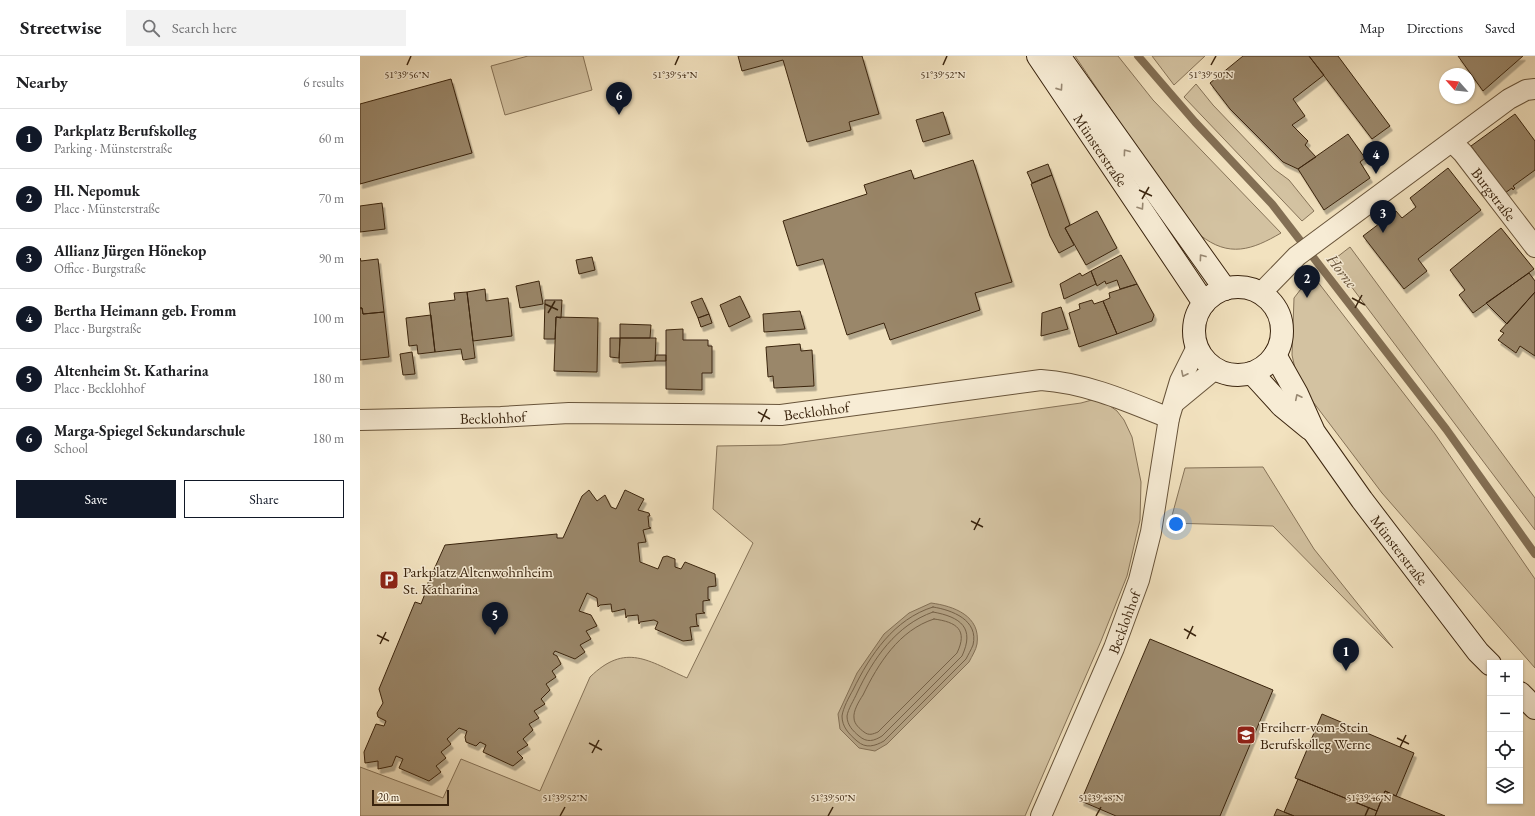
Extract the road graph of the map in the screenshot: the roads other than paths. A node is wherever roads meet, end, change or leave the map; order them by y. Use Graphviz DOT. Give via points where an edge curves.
graph roads {
  1 [pos="1038,56"];
  2 [pos="1059,56"];
  3 [pos="1535,89"];
  4 [pos="1452,142"];
  5 [pos="1535,247"];
  6 [pos="1224,289"];
  7 [pos="1261,293"];
  8 [pos="1204,303"];
  9 [pos="1197,347"];
  10 [pos="1275,355"];
  11 [pos="1215,369"];
  12 [pos="1252,373"];
  13 [pos="1172,410"];
  14 [pos="360,420"];
  15 [pos="1314,432"];
  16 [pos="1487,661"];
  17 [pos="1523,696"];
  18 [pos="1535,708"];
  19 [pos="1041,816"];
  1 -- 8 [label="main road, Münsterstraße, one-way"];
  6 -- 2 [label="main road, Münsterstraße, one-way"];
  3 -- 4 [label="street" via="1526,90 1509,99"];
  4 -- 5 [label="street, Burgstraße"];
  4 -- 7 [label="street" via="1297,256"];
  6 -- 7 [label="main road" via="1249,288"];
  6 -- 8 [label="main road"];
  7 -- 10 [label="main road" via="1278,311 1282,323 1282,335"];
  8 -- 9 [label="main road" via="1195,326"];
  9 -- 11 [label="main road"];
  9 -- 13 [label="street, Becklohhof, one-way" via="1180,382"];
  10 -- 12 [label="main road" via="1263,367"];
  15 -- 10 [label="main road, Münsterstraße, one-way" via="1297,394"];
  11 -- 12 [label="main road" via="1234,374"];
  11 -- 13 [label="street"];
  12 -- 15 [label="main road, Münsterstraße" via="1282,406"];
  13 -- 14 [label="street, Becklohhof" via="1064,382 1041,380 781,415 569,413"];
  13 -- 19 [label="street, Becklohhof" via="1151,532 1139,580 1114,648"];
  15 -- 16 [label="main road, Münsterstraße" via="1362,500"];
  17 -- 18 [label="main road"];
}
